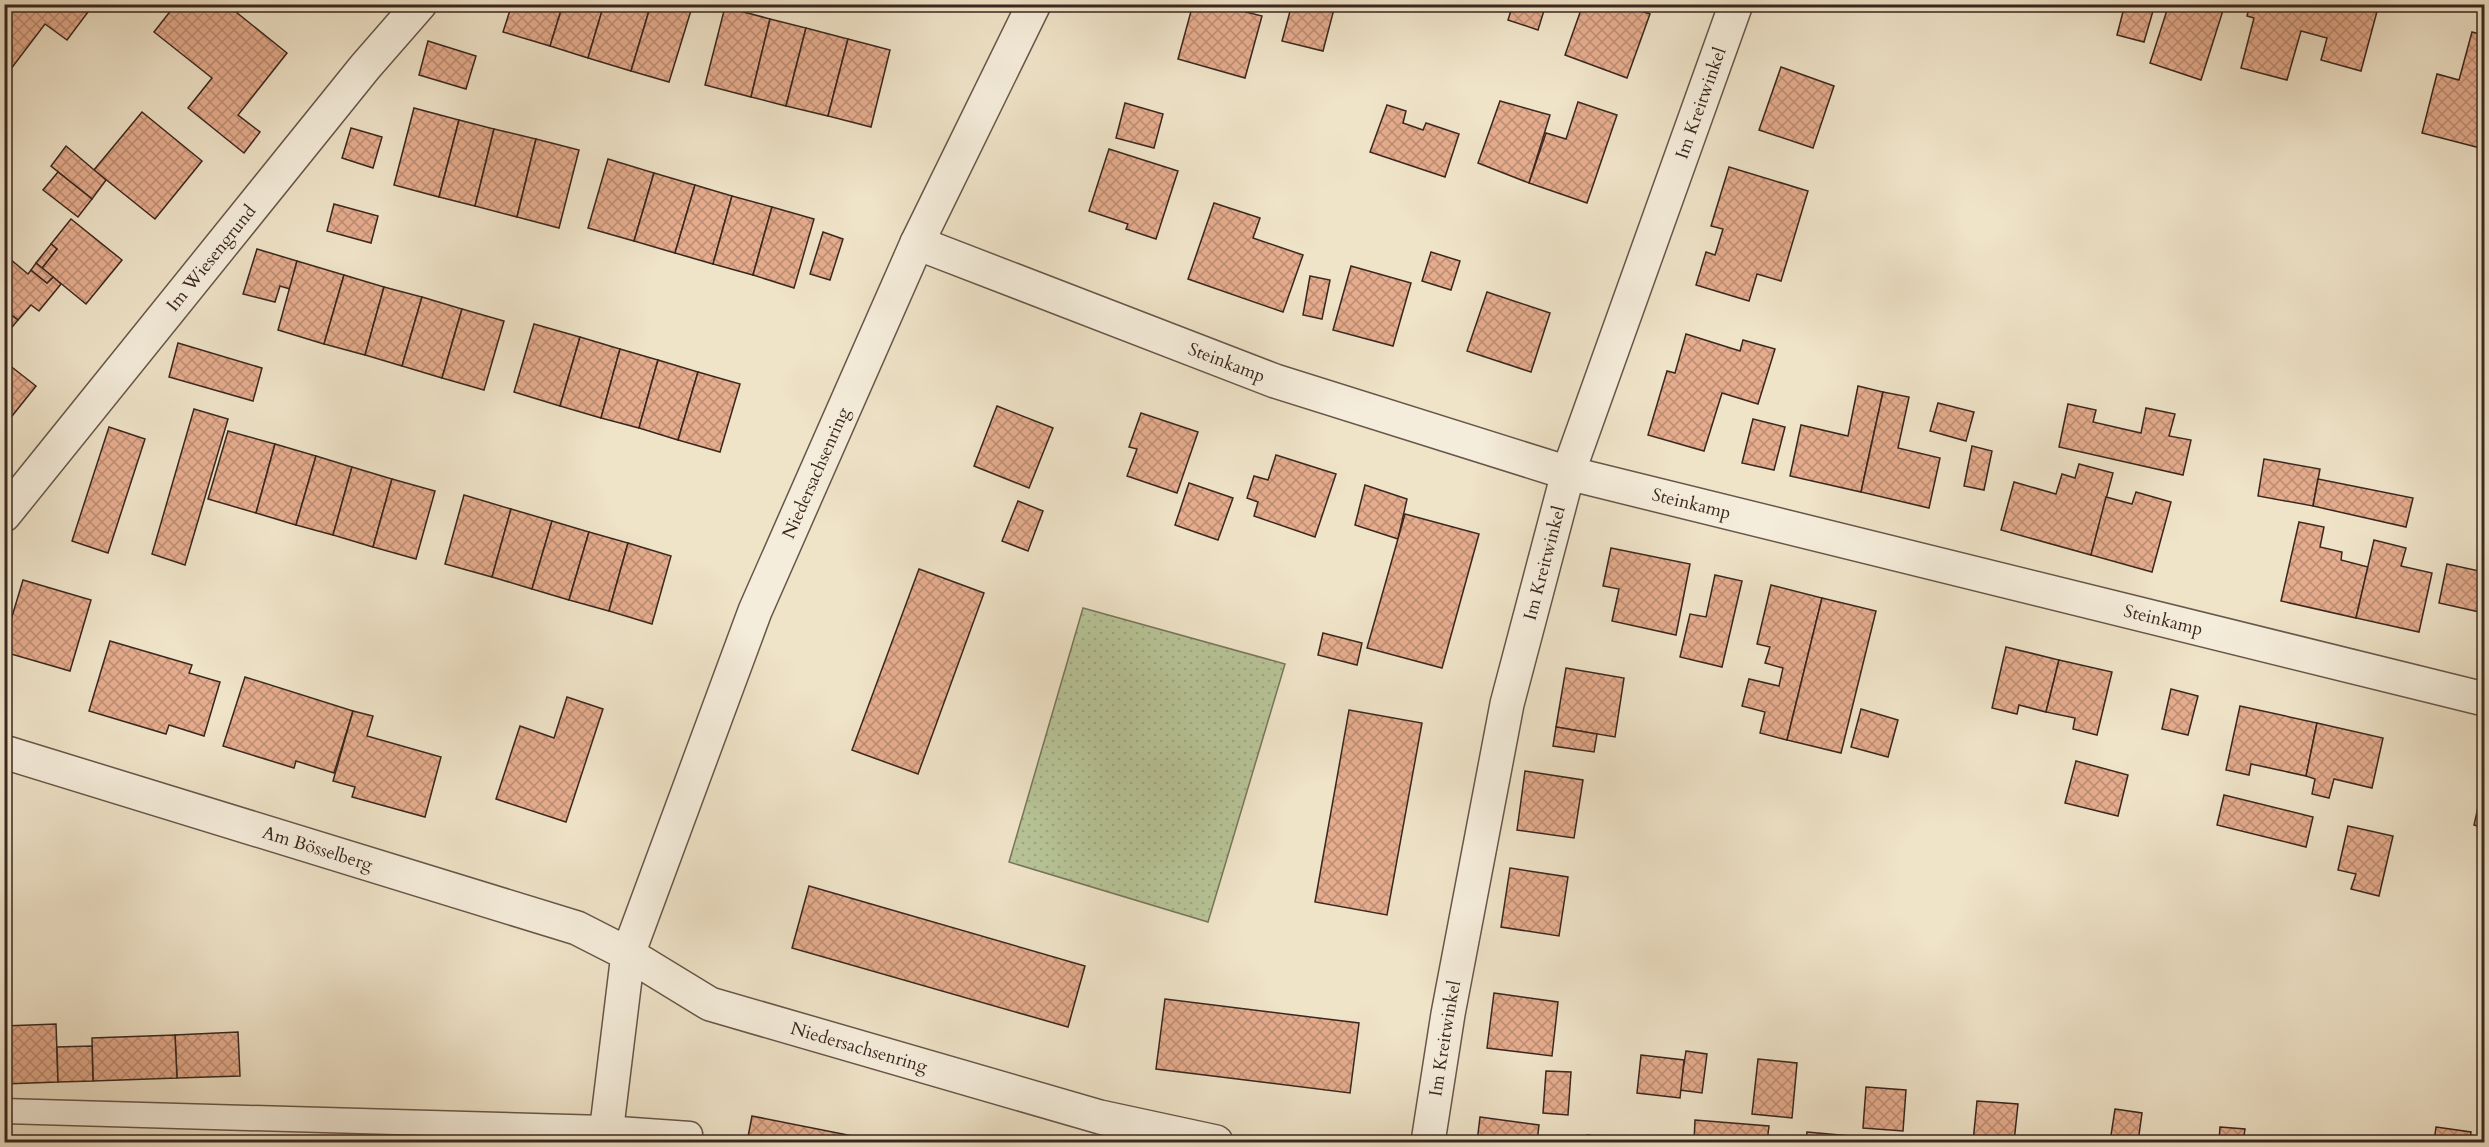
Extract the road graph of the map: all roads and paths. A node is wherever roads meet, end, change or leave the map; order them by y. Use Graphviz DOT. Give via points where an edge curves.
graph roads {
  1 [pos="420,4"];
  2 [pos="1034,4"];
  3 [pos="1736,4"];
  4 [pos="917,243"];
  5 [pos="1568,473"];
  6 [pos="4,515"];
  7 [pos="2484,699"];
  8 [pos="4,752"];
  9 [pos="628,954"];
  10 [pos="4,1111"];
  11 [pos="690,1134"];
  12 [pos="605,1136"];
  13 [pos="1216,1143"];
  14 [pos="1428,1143"];
  1 -- 6 [label="street, Im Wiesengrund"];
  2 -- 4 [label="street, Niedersachsenring"];
  3 -- 5 [label="street, Im Kreitwinkel"];
  4 -- 5 [label="street, Steinkamp" via="1275,381"];
  4 -- 9 [label="street, Niedersachsenring" via="755,611"];
  5 -- 7 [label="street, Steinkamp"];
  5 -- 14 [label="street, Im Kreitwinkel" via="1507,704 1448,1014"];
  8 -- 9 [label="street, Am Bösselberg" via="577,928"];
  9 -- 12 [label="street, Niedersachsenring"];
  9 -- 13 [label="street, Niedersachsenring" via="710,1004 1100,1117"];
  10 -- 12 [label="lane"];
  11 -- 12 [label="lane"];
}
